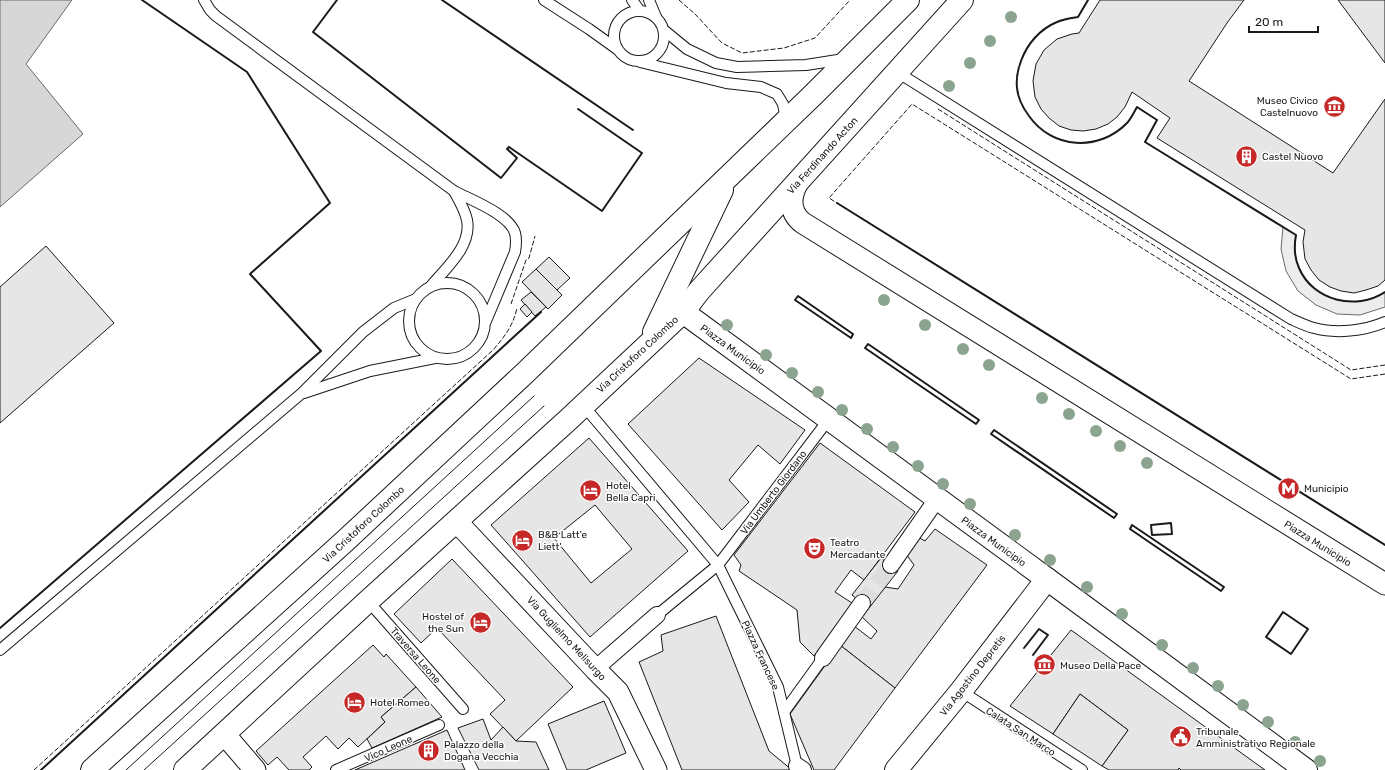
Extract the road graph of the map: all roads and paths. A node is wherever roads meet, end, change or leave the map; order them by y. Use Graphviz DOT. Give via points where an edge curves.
graph roads {
  1 [pos="204,0"];
  2 [pos="544,0"];
  3 [pos="632,0"];
  4 [pos="649,0"];
  5 [pos="908,0"];
  6 [pos="962,0"];
  7 [pos="640,11"];
  8 [pos="656,17"];
  9 [pos="664,31"];
  10 [pos="617,49"];
  11 [pos="850,58"];
  12 [pos="640,62"];
  13 [pos="897,72"];
  14 [pos="786,120"];
  15 [pos="728,176"];
  16 [pos="799,180"];
  17 [pos="454,191"];
  18 [pos="431,286"];
  19 [pos="416,299"];
  20 [pos="683,312"];
  21 [pos="486,320"];
  22 [pos="1385,322"];
  23 [pos="649,344"];
  24 [pos="435,358"];
  25 [pos="302,393"];
  26 [pos="583,405"];
  27 [pos="829,419"];
  28 [pos="937,499"];
  29 [pos="456,521"];
  30 [pos="718,565"];
  31 [pos="891,565"];
  32 [pos="1047,579"];
  33 [pos="1385,584"];
  34 [pos="368,601"];
  35 [pos="862,604"];
  36 [pos="657,615"];
  37 [pos="0,650"];
  38 [pos="823,658"];
  39 [pos="595,670"];
  40 [pos="961,691"];
  41 [pos="463,709"];
  42 [pos="784,712"];
  43 [pos="439,725"];
  44 [pos="224,735"];
  45 [pos="800,768"];
  46 [pos="92,770"];
  47 [pos="185,770"];
  48 [pos="255,770"];
  49 [pos="336,770"];
  50 [pos="656,770"];
  51 [pos="896,770"];
  52 [pos="1082,770"];
  53 [pos="1306,770"];
  1 -- 17 [label="lane" via="216,16"];
  2 -- 10 [label="lane"];
  3 -- 7 [label="lane"];
  4 -- 8 [label="lane"];
  5 -- 11 [label="main road"];
  6 -- 13 [label="main road, Via Ferdinando Acton"];
  7 -- 8 [label="lane"];
  7 -- 10 [label="lane" via="632,12 619,20 614,34"];
  8 -- 9 [label="lane"];
  9 -- 11 [label="lane" via="687,50 716,63 737,67 806,65"];
  9 -- 12 [label="lane" via="665,40 657,56"];
  10 -- 12 [label="lane" via="628,59"];
  11 -- 14 [label="main road"];
  12 -- 14 [label="lane" via="726,83 761,87 777,94 783,104"];
  13 -- 16 [label="main road, Via Ferdinando Acton"];
  13 -- 22 [label="lane" via="1291,319 1314,328 1336,331 1357,330"];
  14 -- 15 [label="main road"];
  15 -- 23 [label="main road"];
  15 -- 46 [label="main road, Via Cristoforo Colombo" via="520,378 351,536"];
  16 -- 20 [label="main road, Via Ferdinando Acton"];
  16 -- 33 [label="street, Piazza Municipio" via="793,192 792,203 794,214 803,223"];
  17 -- 18 [label="lane" via="467,220 467,233 457,255"];
  17 -- 21 [label="lane" via="497,214 510,223 515,232 515,252"];
  18 -- 19 [label="lane"];
  18 -- 21 [label="lane" via="449,283 468,288 481,302"];
  19 -- 24 [label="lane" via="409,318 411,333 418,347"];
  19 -- 25 [label="lane" via="394,308 363,332"];
  20 -- 23 [label="main road, Via Cristoforo Colombo"];
  20 -- 27 [label="main road, Piazza Municipio"];
  21 -- 24 [label="lane" via="481,340 467,354 447,360"];
  23 -- 26 [label="main road, Via Cristoforo Colombo"];
  24 -- 25 [label="lane" via="370,371"];
  25 -- 37 [label="lane"];
  26 -- 29 [label="main road, Via Cristoforo Colombo"];
  26 -- 30 [label="lane, Piazza Francese"];
  27 -- 28 [label="main road, Piazza Municipio"];
  27 -- 30 [label="lane, Via Umberto Giordano"];
  28 -- 31 [label="street"];
  28 -- 32 [label="main road, Piazza Municipio"];
  29 -- 34 [label="main road, Via Cristoforo Colombo"];
  29 -- 39 [label="street, Via Guglielmo Melisurgo"];
  30 -- 36 [label="lane"];
  30 -- 42 [label="lane, Piazza Francese" via="778,687"];
  32 -- 40 [label="main road, Via Agostino Depretis"];
  32 -- 53 [label="main road, Piazza Municipio"];
  34 -- 41 [label="lane, Traversa Leone"];
  34 -- 44 [label="main road, Via Cristoforo Colombo"];
  35 -- 38 [label="street"];
  36 -- 39 [label="street"];
  38 -- 42 [label="lane"];
  39 -- 50 [label="street, Via Guglielmo Melisurgo" via="618,692"];
  40 -- 51 [label="main road, Via Agostino Depretis"];
  40 -- 52 [label="lane, Calata San Marco"];
  42 -- 45 [label="lane, Piazza Francese"];
  43 -- 49 [label="lane, Vico Leone"];
  44 -- 47 [label="main road, Via Cristoforo Colombo"];
  44 -- 48 [label="street"];
}
